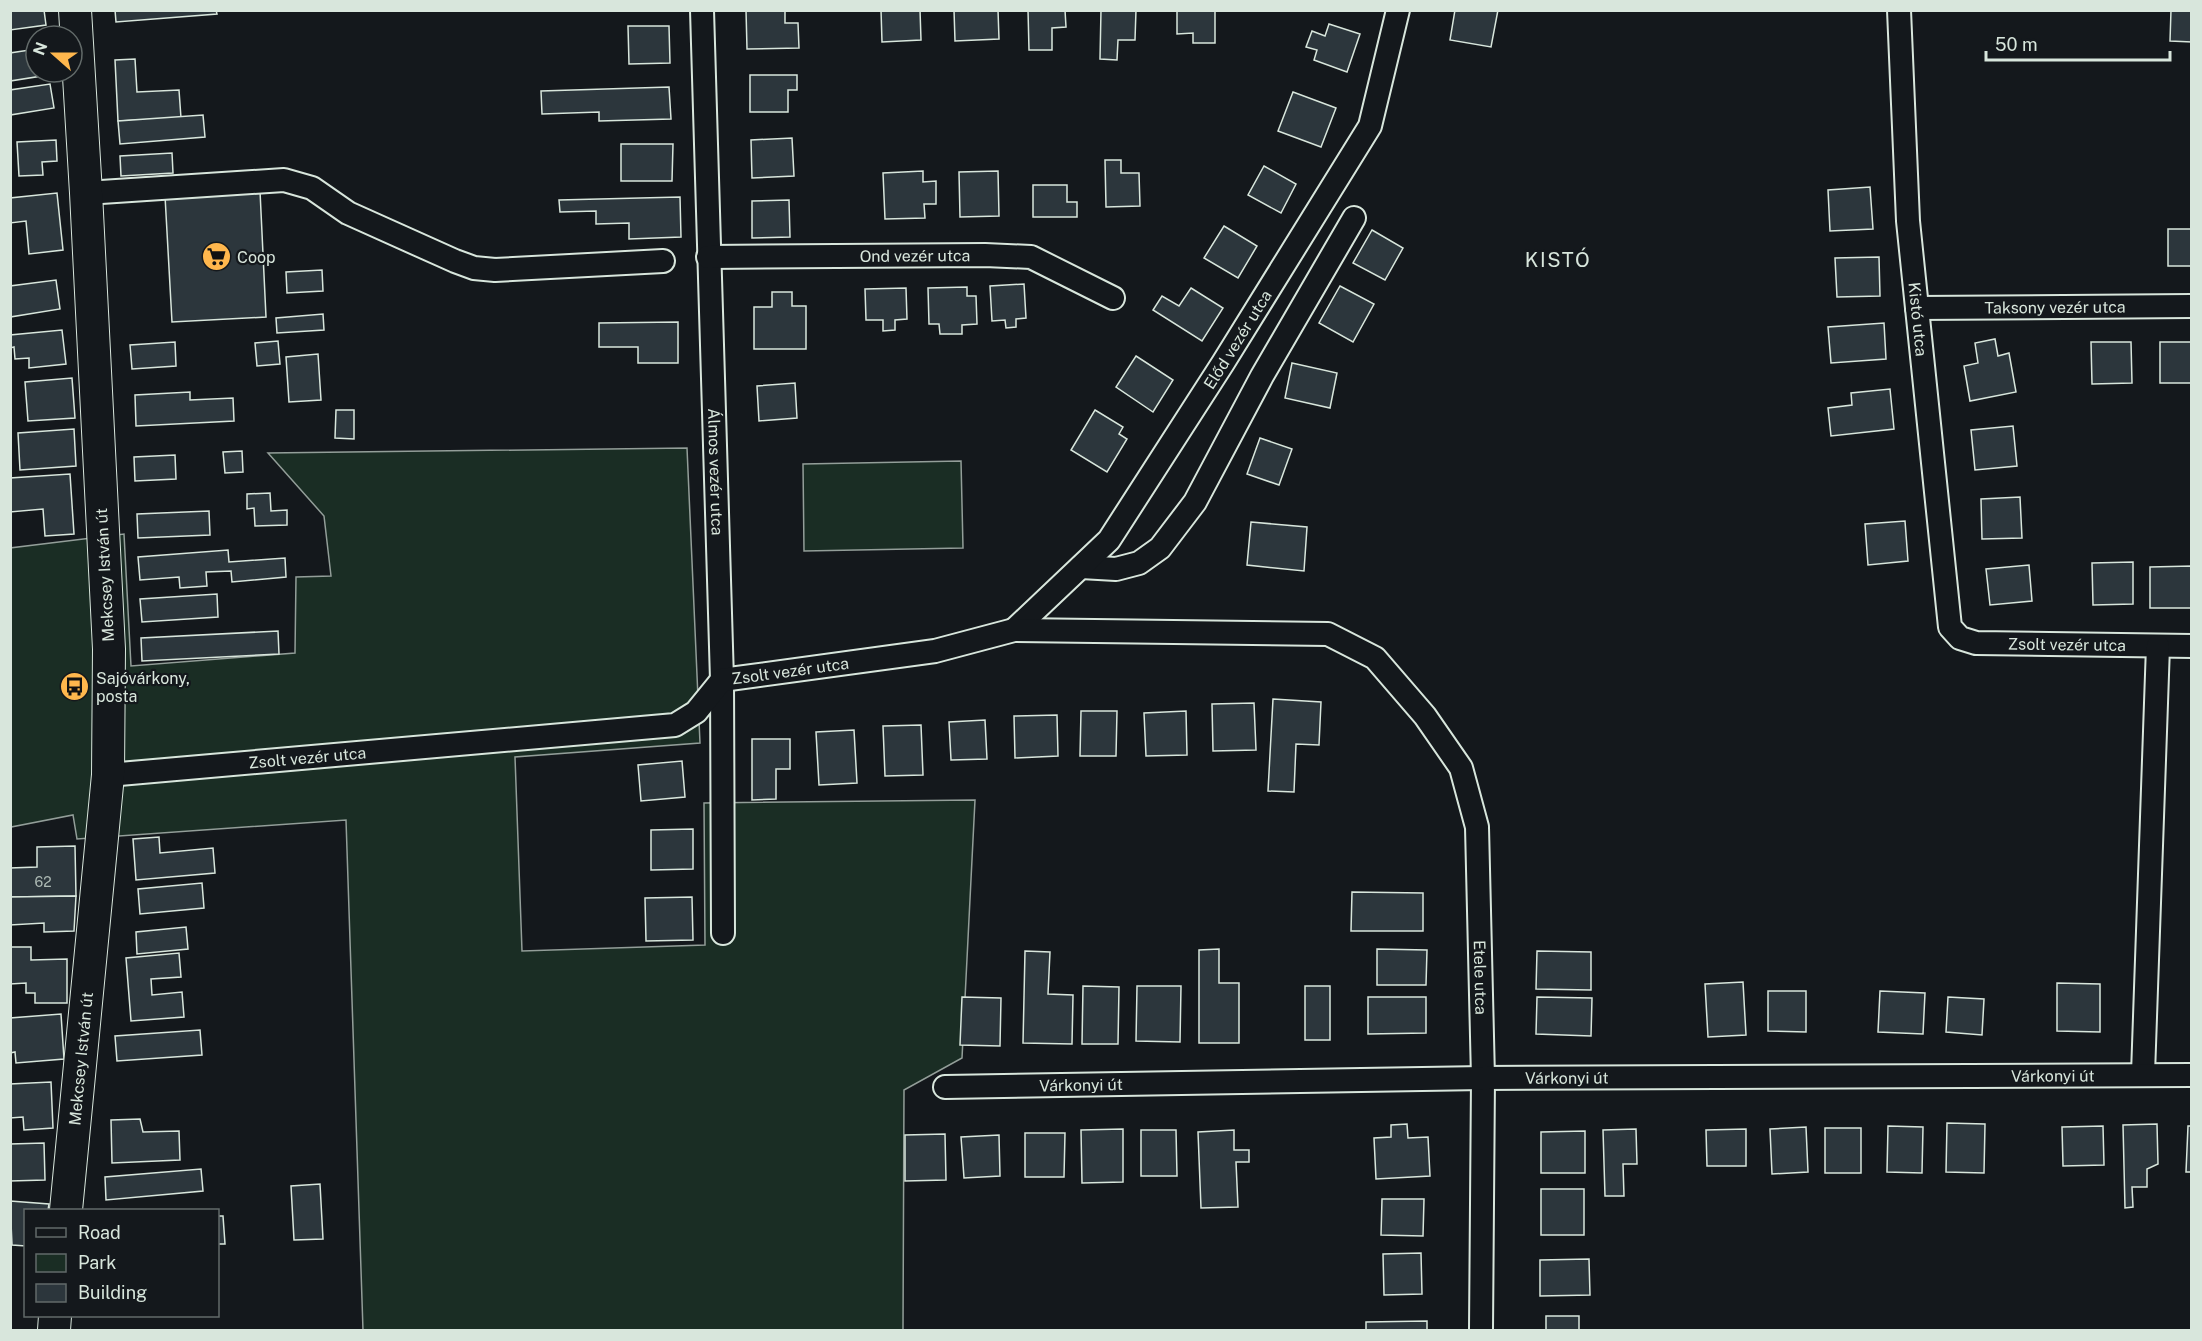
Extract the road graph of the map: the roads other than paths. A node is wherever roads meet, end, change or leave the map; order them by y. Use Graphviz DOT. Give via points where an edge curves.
graph roads {
  1 [pos="75,10"];
  2 [pos="702,10"];
  3 [pos="1398,10"];
  4 [pos="1899,10"];
  5 [pos="86,193"];
  6 [pos="1353,218"];
  7 [pos="708,257"];
  8 [pos="663,261"];
  9 [pos="1113,298"];
  10 [pos="2192,306"];
  11 [pos="1917,308"];
  12 [pos="1081,567"];
  13 [pos="1950,627"];
  14 [pos="1014,630"];
  15 [pos="2158,646"];
  16 [pos="2192,646"];
  17 [pos="1375,658"];
  18 [pos="722,680"];
  19 [pos="108,775"];
  20 [pos="723,933"];
  21 [pos="2142,1074"];
  22 [pos="2192,1075"];
  23 [pos="1483,1078"];
  24 [pos="945,1087"];
  25 [pos="66,1209"];
  26 [pos="1481,1330"];
  1 -- 5 [label="street, Mekcsey István út"];
  2 -- 7 [label="street, Álmos vezér utca"];
  3 -- 12 [label="street, Előd vezér utca" via="1370,126 1109,540"];
  4 -- 11 [label="street, Kistó utca" via="1908,221"];
  5 -- 8 [label="street" via="284,180 312,188 348,213 474,268"];
  5 -- 19 [label="street, Mekcsey István út" via="109,649"];
  6 -- 12 [label="street" via="1195,502 1160,548 1139,563 1116,569"];
  7 -- 9 [label="street, Ond vezér utca" via="1031,257"];
  7 -- 18 [label="street, Álmos vezér utca"];
  10 -- 11 [label="street, Taksony vezér utca"];
  11 -- 13 [label="street, Kistó utca"];
  12 -- 14 [label="street, Előd vezér utca"];
  13 -- 15 [label="street, Zsolt vezér utca" via="1960,638 1976,643"];
  14 -- 17 [label="street, Zsolt vezér utca" via="1328,634"];
  14 -- 18 [label="street, Zsolt vezér utca" via="935,651"];
  15 -- 16 [label="street, Zsolt vezér utca"];
  15 -- 21 [label="street"];
  17 -- 23 [label="street, Etele utca" via="1425,716 1461,768 1477,827"];
  18 -- 19 [label="street, Zsolt vezér utca" via="696,712 675,725"];
  18 -- 20 [label="street, Álmos vezér utca"];
  19 -- 25 [label="street, Mekcsey István út"];
  21 -- 22 [label="street, Várkonyi út"];
  21 -- 23 [label="street, Várkonyi út"];
  23 -- 24 [label="street, Várkonyi út"];
  23 -- 26 [label="street, Etele utca"];
}
